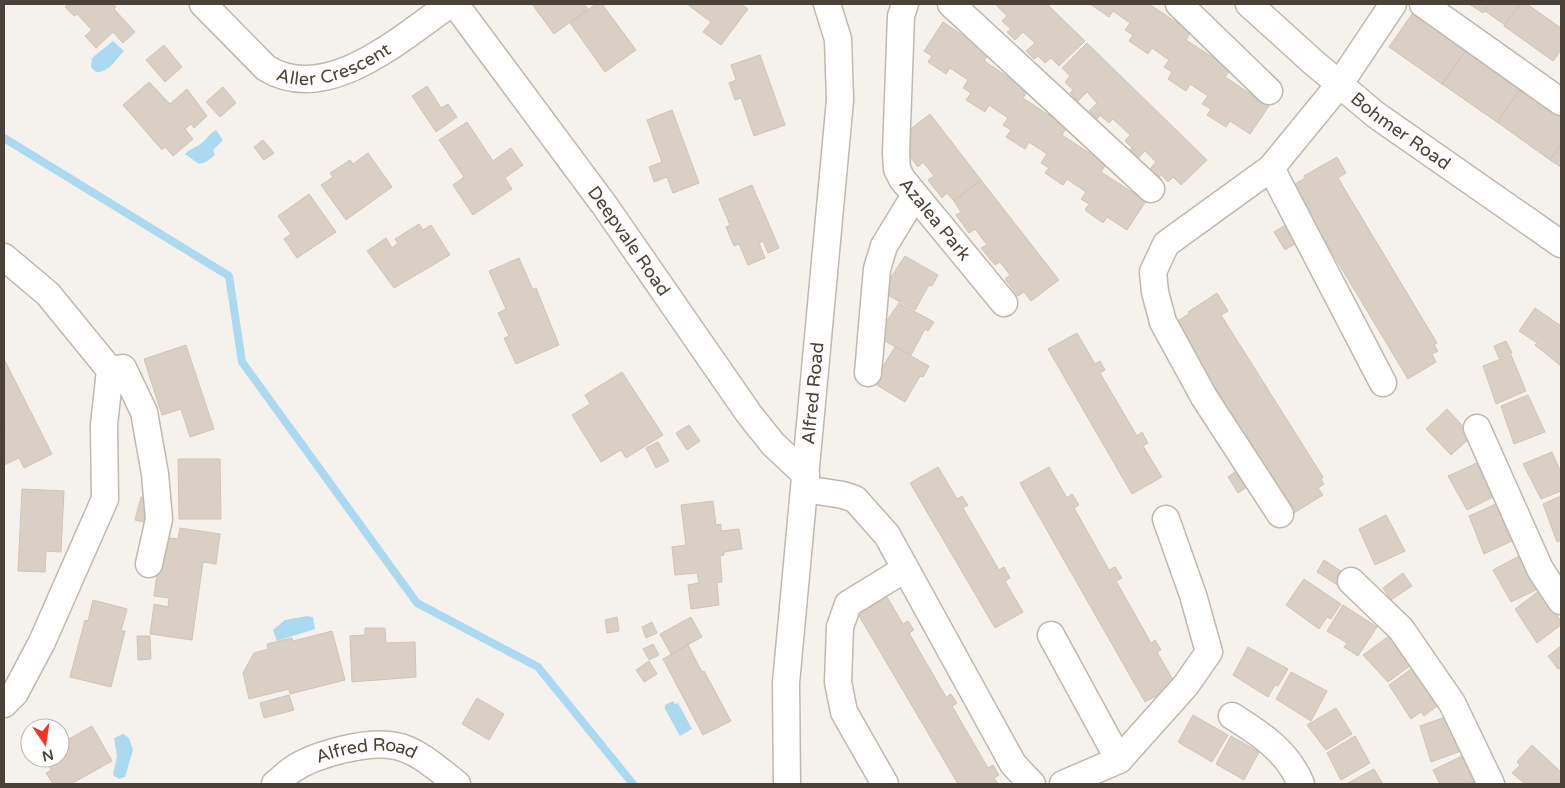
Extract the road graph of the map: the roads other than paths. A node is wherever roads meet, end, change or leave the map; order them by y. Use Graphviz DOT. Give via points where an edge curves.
graph roads {
  1 [pos="203,4"];
  2 [pos="450,4"];
  3 [pos="456,4"];
  4 [pos="827,4"];
  5 [pos="905,4"];
  6 [pos="951,4"];
  7 [pos="1178,4"];
  8 [pos="1250,4"];
  9 [pos="1393,4"];
  10 [pos="1423,4"];
  11 [pos="1339,85"];
  12 [pos="1269,91"];
  13 [pos="1561,102"];
  14 [pos="1271,168"];
  15 [pos="1151,188"];
  16 [pos="915,195"];
  17 [pos="1561,244"];
  18 [pos="4,258"];
  19 [pos="1004,303"];
  20 [pos="110,370"];
  21 [pos="868,373"];
  22 [pos="1383,383"];
  23 [pos="1477,428"];
  24 [pos="805,482"];
  25 [pos="1280,514"];
  26 [pos="1166,519"];
  27 [pos="149,564"];
  28 [pos="905,569"];
  29 [pos="1351,581"];
  30 [pos="1561,601"];
  31 [pos="1051,634"];
  32 [pos="4,704"];
  33 [pos="1232,716"];
  34 [pos="1119,760"];
  35 [pos="275,784"];
  36 [pos="457,784"];
  37 [pos="787,784"];
  38 [pos="885,784"];
  39 [pos="1032,784"];
  40 [pos="1063,784"];
  41 [pos="1302,784"];
  42 [pos="1491,784"];
  1 -- 2 [label="street, Aller Crescent" via="266,68 301,80 335,76 354,68"];
  3 -- 24 [label="street, Deepvale Road" via="605,206 749,414"];
  4 -- 24 [label="street, Alfred Road" via="838,39 840,100"];
  5 -- 16 [label="street, Azalea Park" via="900,16 896,153 897,169"];
  6 -- 15 [label="street"];
  7 -- 12 [label="street"];
  8 -- 11 [label="street, Bohmer Road"];
  9 -- 11 [label="street"];
  10 -- 13 [label="street"];
  11 -- 14 [label="street"];
  11 -- 17 [label="street, Bohmer Road" via="1376,115"];
  14 -- 22 [label="street"];
  14 -- 25 [label="street" via="1166,244 1153,272 1163,322 1204,397"];
  16 -- 19 [label="street, Azalea Park"];
  16 -- 21 [label="street" via="884,246 877,269"];
  18 -- 20 [label="street" via="48,294"];
  20 -- 27 [label="street" via="123,368 144,412 159,519"];
  20 -- 32 [label="street" via="104,426 105,499 42,642 15,693"];
  23 -- 30 [label="street" via="1540,569"];
  24 -- 28 [label="street" via="855,499 887,535"];
  24 -- 37 [label="street, Alfred Road" via="786,683"];
  26 -- 34 [label="street" via="1209,652 1186,685"];
  28 -- 38 [label="street" via="848,604 840,627 838,682 844,712"];
  28 -- 39 [label="street" via="1013,764"];
  29 -- 42 [label="street" via="1401,629 1452,703"];
  31 -- 34 [label="street"];
  33 -- 41 [label="street" via="1271,742 1294,767"];
  34 -- 40 [label="street"];
  35 -- 36 [label="street, Alfred Road" via="310,760 380,744 397,746 415,755"];
}
